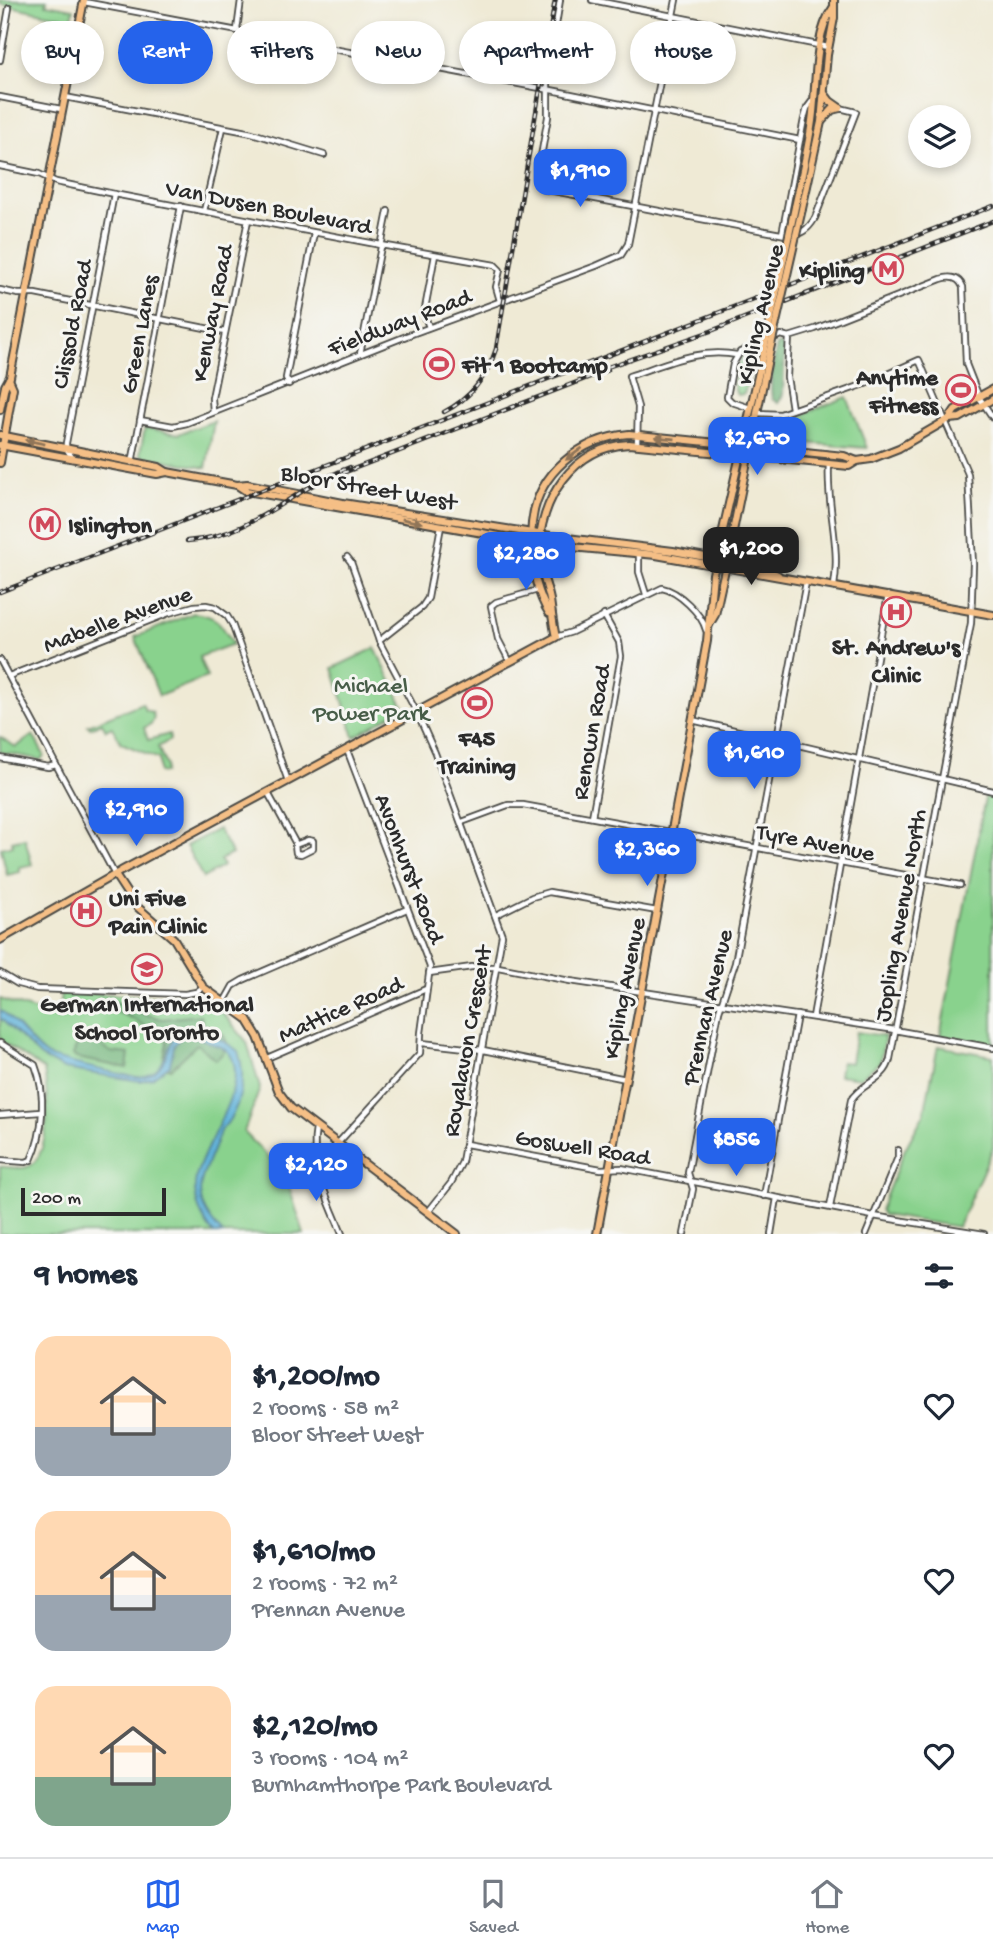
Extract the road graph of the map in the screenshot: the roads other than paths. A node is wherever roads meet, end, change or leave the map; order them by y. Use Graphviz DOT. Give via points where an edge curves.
graph roads {
  1 [pos="241,0"];
  2 [pos="560,0"];
  3 [pos="592,0"];
  4 [pos="676,0"];
  5 [pos="84,1"];
  6 [pos="834,4"];
  7 [pos="9,8"];
  8 [pos="672,17"];
  9 [pos="238,21"];
  10 [pos="227,28"];
  11 [pos="824,46"];
  12 [pos="337,49"];
  13 [pos="0,60"];
  14 [pos="549,90"];
  15 [pos="824,93"];
  16 [pos="0,97"];
  17 [pos="64,97"];
  18 [pos="814,100"];
  19 [pos="840,108"];
  20 [pos="61,109"];
  21 [pos="654,112"];
  22 [pos="821,122"];
  23 [pos="223,128"];
  24 [pos="800,140"];
  25 [pos="324,155"];
  26 [pos="0,166"];
  27 [pos="48,178"];
  28 [pos="114,194"];
  29 [pos="181,206"];
  30 [pos="635,206"];
  31 [pos="798,208"];
  32 [pos="204,211"];
  33 [pos="388,211"];
  34 [pos="248,220"];
  35 [pos="314,233"];
  36 [pos="782,234"];
  37 [pos="380,246"];
  38 [pos="435,255"];
  39 [pos="0,290"];
  40 [pos="25,293"];
  41 [pos="500,301"];
  42 [pos="92,306"];
  43 [pos="159,318"];
  44 [pos="429,327"];
  45 [pos="225,332"];
  46 [pos="789,337"];
  47 [pos="360,354"];
  48 [pos="766,354"];
  49 [pos="737,355"];
  50 [pos="9,379"];
  51 [pos="289,384"];
  52 [pos="993,389"];
  53 [pos="979,397"];
  54 [pos="993,399"];
  55 [pos="984,405"];
  56 [pos="750,408"];
  57 [pos="792,409"];
  58 [pos="0,410"];
  59 [pos="214,412"];
  60 [pos="757,413"];
  61 [pos="993,418"];
  62 [pos="139,420"];
  63 [pos="947,421"];
  64 [pos="638,435"];
  65 [pos="2,436"];
  66 [pos="1,445"];
  67 [pos="637,445"];
  68 [pos="741,445"];
  69 [pos="750,446"];
  70 [pos="66,448"];
  71 [pos="739,456"];
  72 [pos="747,457"];
  73 [pos="73,459"];
  74 [pos="857,461"];
  75 [pos="0,463"];
  76 [pos="131,465"];
  77 [pos="830,465"];
  78 [pos="237,485"];
  79 [pos="443,518"];
  80 [pos="441,527"];
  81 [pos="532,532"];
  82 [pos="542,534"];
  83 [pos="536,542"];
  84 [pos="639,553"];
  85 [pos="347,557"];
  86 [pos="715,562"];
  87 [pos="726,564"];
  88 [pos="806,581"];
  89 [pos="834,586"];
  90 [pos="539,590"];
  91 [pos="646,594"];
  92 [pos="888,596"];
  93 [pos="971,612"];
  94 [pos="550,615"];
  95 [pos="604,615"];
  96 [pos="993,615"];
  97 [pos="709,625"];
  98 [pos="556,637"];
  99 [pos="379,641"];
  100 [pos="707,641"];
  101 [pos="0,660"];
  102 [pos="510,662"];
  103 [pos="9,676"];
  104 [pos="417,713"];
  105 [pos="692,720"];
  106 [pos="776,739"];
  107 [pos="346,749"];
  108 [pos="0,758"];
  109 [pos="859,759"];
  110 [pos="56,765"];
  111 [pos="942,779"];
  112 [pos="288,781"];
  113 [pos="993,791"];
  114 [pos="268,793"];
  115 [pos="592,817"];
  116 [pos="462,822"];
  117 [pos="672,832"];
  118 [pos="296,844"];
  119 [pos="756,847"];
  120 [pos="839,863"];
  121 [pos="115,875"];
  122 [pos="923,879"];
  123 [pos="960,885"];
  124 [pos="407,909"];
  125 [pos="657,911"];
  126 [pos="496,915"];
  127 [pos="0,940"];
  128 [pos="498,967"];
  129 [pos="0,973"];
  130 [pos="429,974"];
  131 [pos="203,987"];
  132 [pos="427,989"];
  133 [pos="642,990"];
  134 [pos="224,1002"];
  135 [pos="721,1002"];
  136 [pos="797,1015"];
  137 [pos="813,1017"];
  138 [pos="896,1030"];
  139 [pos="0,1043"];
  140 [pos="422,1043"];
  141 [pos="993,1048"];
  142 [pos="483,1050"];
  143 [pos="267,1059"];
  144 [pos="625,1079"];
  145 [pos="41,1112"];
  146 [pos="0,1115"];
  147 [pos="316,1128"];
  148 [pos="338,1144"];
  149 [pos="466,1144"];
  150 [pos="898,1150"];
  151 [pos="0,1160"];
  152 [pos="318,1165"];
  153 [pos="609,1168"];
  154 [pos="690,1182"];
  155 [pos="764,1196"];
  156 [pos="777,1198"];
  157 [pos="830,1207"];
  158 [pos="428,1212"];
  159 [pos="873,1216"];
  160 [pos="961,1232"];
  161 [pos="342,1234"];
  162 [pos="457,1234"];
  163 [pos="597,1234"];
  164 [pos="684,1234"];
  165 [pos="771,1234"];
  166 [pos="866,1234"];
  167 [pos="984,1234"];
  1 -- 9 [label="street"];
  2 -- 14 [label="street"];
  3 -- 8 [label="street"];
  4 -- 8 [label="street"];
  5 -- 10 [label="street"];
  5 -- 17 [label="main road"];
  6 -- 11 [label="main road, Kipling Avenue"];
  7 -- 13 [label="street"];
  8 -- 11 [label="street"];
  8 -- 21 [label="street"];
  11 -- 15 [label="main road, Kipling Avenue"];
  11 -- 18 [label="main road, Kipling Avenue"];
  12 -- 14 [label="street"];
  14 -- 21 [label="street"];
  14 -- 30 [label="street" via="539,185"];
  15 -- 19 [label="main road"];
  15 -- 22 [label="main road, Kipling Avenue"];
  16 -- 20 [label="street"];
  17 -- 20 [label="main road"];
  17 -- 23 [label="street"];
  18 -- 24 [label="street, Kipling Avenue" via="806,112"];
  18 -- 31 [label="main road, Kipling Avenue"];
  19 -- 22 [label="main road"];
  19 -- 36 [label="street" via="856,112 815,218 802,233"];
  20 -- 27 [label="main road"];
  21 -- 24 [label="street"];
  21 -- 30 [label="street"];
  22 -- 31 [label="main road, Kipling Avenue"];
  23 -- 25 [label="street"];
  23 -- 32 [label="street"];
  24 -- 36 [label="street, Kipling Avenue"];
  26 -- 27 [label="street, Van Dusen Boulevard"];
  27 -- 28 [label="street, Van Dusen Boulevard"];
  27 -- 40 [label="main road"];
  28 -- 29 [label="street, Van Dusen Boulevard"];
  28 -- 42 [label="street, Clissold Road"];
  29 -- 32 [label="street, Van Dusen Boulevard"];
  29 -- 43 [label="street, Green Lanes"];
  30 -- 36 [label="street"];
  30 -- 41 [label="street, Fieldway Road" via="628,244 621,255"];
  31 -- 48 [label="main road, Kipling Avenue, bridge"];
  32 -- 34 [label="street, Van Dusen Boulevard"];
  33 -- 37 [label="street"];
  34 -- 35 [label="street, Van Dusen Boulevard"];
  34 -- 45 [label="street, Kenway Road"];
  35 -- 37 [label="street, Van Dusen Boulevard"];
  35 -- 51 [label="street" via="286,378"];
  37 -- 38 [label="street, Van Dusen Boulevard"];
  37 -- 47 [label="street"];
  38 -- 41 [label="street, Van Dusen Boulevard" via="496,266"];
  38 -- 44 [label="street" via="424,314"];
  39 -- 40 [label="street"];
  40 -- 42 [label="street"];
  40 -- 50 [label="main road"];
  41 -- 44 [label="street, Fieldway Road"];
  42 -- 43 [label="street"];
  42 -- 70 [label="street, Clissold Road"];
  43 -- 45 [label="street"];
  43 -- 62 [label="street, Green Lanes"];
  44 -- 47 [label="street, Fieldway Road"];
  45 -- 59 [label="street, Kenway Road"];
  46 -- 49 [label="street" via="781,335"];
  46 -- 53 [label="street" via="946,277 954,278 961,283 964,305 964,355"];
  46 -- 57 [label="street" via="787,377"];
  47 -- 51 [label="street, Fieldway Road"];
  48 -- 56 [label="main road, Kipling Avenue"];
  48 -- 60 [label="main road, Kipling Avenue"];
  49 -- 56 [label="street" via="727,397"];
  49 -- 64 [label="street" via="693,355 629,376 638,400"];
  50 -- 58 [label="main road"];
  50 -- 65 [label="main road" via="13,388"];
  51 -- 59 [label="street, Fieldway Road"];
  52 -- 53 [label="main road"];
  53 -- 55 [label="street"];
  53 -- 63 [label="main road" via="955,410"];
  54 -- 55 [label="main road"];
  55 -- 61 [label="street"];
  55 -- 63 [label="main road"];
  56 -- 68 [label="main road, Kipling Avenue"];
  57 -- 60 [label="street"];
  57 -- 63 [label="street, Jopling Avenue North" via="919,360"];
  59 -- 62 [label="street, Fieldway Road" via="177,425"];
  60 -- 69 [label="main road, Kipling Avenue"];
  62 -- 76 [label="street, Green Lanes"];
  63 -- 74 [label="main road" via="899,448"];
  63 -- 93 [label="street, Jopling Avenue North" via="968,474"];
  64 -- 67 [label="street"];
  68 -- 64 [label="main road, one-way"];
  64 -- 81 [label="main road, one-way" via="594,442 563,462 538,500"];
  65 -- 66 [label="main road"];
  70 -- 65 [label="main road, Bloor Street West, one-way"];
  66 -- 73 [label="main road, Bloor Street West"];
  66 -- 75 [label="main road"];
  67 -- 71 [label="main road"];
  67 -- 82 [label="main road" via="605,448 573,468 551,497"];
  68 -- 69 [label="main road"];
  68 -- 71 [label="main road, Kipling Avenue"];
  69 -- 72 [label="main road, Kipling Avenue"];
  69 -- 74 [label="main road"];
  70 -- 73 [label="street"];
  70 -- 76 [label="main road, Bloor Street West"];
  71 -- 72 [label="main road"];
  71 -- 86 [label="main road, Kipling Avenue"];
  72 -- 77 [label="main road"];
  72 -- 87 [label="main road, Kipling Avenue"];
  73 -- 76 [label="main road, Bloor Street West"];
  74 -- 77 [label="main road" via="849,466"];
  76 -- 78 [label="main road, Bloor Street West"];
  77 -- 89 [label="street"];
  78 -- 79 [label="main road, Bloor Street West"];
  78 -- 80 [label="main road, Bloor Street West, one-way" via="246,491"];
  79 -- 80 [label="street"];
  79 -- 81 [label="main road, Bloor Street West"];
  80 -- 83 [label="main road, Bloor Street West"];
  80 -- 99 [label="street" via="428,598"];
  81 -- 82 [label="main road, Bloor Street West"];
  81 -- 83 [label="main road"];
  82 -- 83 [label="main road"];
  82 -- 86 [label="main road, Bloor Street West" via="656,548"];
  83 -- 84 [label="main road, Bloor Street West"];
  83 -- 90 [label="main road" via="533,566"];
  83 -- 94 [label="main road"];
  84 -- 86 [label="main road, Bloor Street West"];
  84 -- 91 [label="street"];
  85 -- 99 [label="street, Royalavon Crescent"];
  86 -- 87 [label="main road, Bloor Street West"];
  86 -- 97 [label="main road, Kipling Avenue"];
  87 -- 88 [label="main road, Bloor Street West" via="759,575"];
  87 -- 97 [label="main road, Kipling Avenue"];
  88 -- 89 [label="main road, Bloor Street West"];
  88 -- 106 [label="street, Prennan Avenue"];
  89 -- 92 [label="main road, Bloor Street West"];
  90 -- 94 [label="main road"];
  90 -- 102 [label="street" via="491,606 498,639"];
  91 -- 95 [label="street"];
  91 -- 100 [label="street" via="662,588 673,592 702,617"];
  92 -- 93 [label="main road, Bloor Street West"];
  92 -- 109 [label="street"];
  93 -- 96 [label="main road, Bloor Street West"];
  93 -- 111 [label="street, Jopling Avenue North"];
  94 -- 98 [label="main road"];
  95 -- 98 [label="street"];
  95 -- 115 [label="street, Renown Road" via="619,642 621,656"];
  97 -- 100 [label="main road, Kipling Avenue"];
  98 -- 102 [label="main road"];
  99 -- 104 [label="street, Royalavon Crescent"];
  100 -- 105 [label="main road, Kipling Avenue"];
  101 -- 103 [label="street"];
  102 -- 104 [label="main road"];
  103 -- 110 [label="street"];
  103 -- 112 [label="street, Mabelle Avenue" via="169,613 200,605 215,607 232,624"];
  104 -- 107 [label="main road"];
  104 -- 116 [label="street, Royalavon Crescent"];
  105 -- 106 [label="street"];
  105 -- 117 [label="main road, Kipling Avenue"];
  106 -- 109 [label="street"];
  106 -- 119 [label="street, Prennan Avenue"];
  107 -- 112 [label="main road"];
  107 -- 124 [label="street, Avonhurst Road"];
  108 -- 110 [label="street"];
  109 -- 111 [label="street"];
  109 -- 120 [label="street"];
  110 -- 121 [label="street"];
  111 -- 113 [label="street"];
  111 -- 122 [label="street, Jopling Avenue North"];
  112 -- 114 [label="main road"];
  114 -- 118 [label="street"];
  114 -- 121 [label="main road"];
  115 -- 116 [label="street, Tyre Avenue" via="515,804"];
  115 -- 117 [label="street, Tyre Avenue"];
  116 -- 126 [label="street, Royalavon Crescent"];
  117 -- 119 [label="street, Tyre Avenue"];
  117 -- 125 [label="main road, Kipling Avenue"];
  119 -- 120 [label="street, Tyre Avenue"];
  119 -- 135 [label="street, Prennan Avenue" via="735,963"];
  120 -- 122 [label="street, Tyre Avenue"];
  120 -- 137 [label="street"];
  121 -- 127 [label="main road"];
  121 -- 131 [label="main road" via="134,904 174,939"];
  122 -- 123 [label="street, Tyre Avenue"];
  122 -- 138 [label="street, Jopling Avenue North"];
  124 -- 130 [label="street, Avonhurst Road"];
  124 -- 134 [label="street" via="243,980 233,986"];
  125 -- 126 [label="street" via="549,892"];
  125 -- 133 [label="main road, Kipling Avenue"];
  126 -- 128 [label="street, Royalavon Crescent" via="502,935"];
  128 -- 130 [label="street, Mattice Road"];
  128 -- 133 [label="street, Mattice Road"];
  128 -- 142 [label="street, Royalavon Crescent"];
  129 -- 131 [label="street" via="37,989 185,994"];
  130 -- 132 [label="street, Avonhurst Road"];
  131 -- 134 [label="main road"];
  132 -- 140 [label="street, Avonhurst Road"];
  132 -- 143 [label="street, Mattice Road"];
  133 -- 135 [label="street, Mattice Road"];
  133 -- 144 [label="main road, Kipling Avenue"];
  134 -- 143 [label="main road" via="247,1019"];
  135 -- 136 [label="street, Mattice Road"];
  135 -- 154 [label="street, Prennan Avenue"];
  136 -- 137 [label="street, Mattice Road"];
  136 -- 155 [label="street"];
  137 -- 138 [label="street, Mattice Road"];
  138 -- 141 [label="street, Mattice Road"];
  138 -- 157 [label="street, Jopling Avenue North" via="887,1070 858,1091 849,1106"];
  139 -- 145 [label="street" via="35,1065"];
  140 -- 142 [label="street"];
  140 -- 148 [label="street" via="415,1060"];
  142 -- 144 [label="street"];
  142 -- 149 [label="street, Royalavon Crescent"];
  143 -- 147 [label="main road" via="284,1101"];
  144 -- 153 [label="main road, Kipling Avenue"];
  145 -- 146 [label="street"];
  145 -- 151 [label="street" via="31,1160"];
  147 -- 148 [label="main road"];
  147 -- 152 [label="street"];
  148 -- 152 [label="street"];
  148 -- 158 [label="main road"];
  149 -- 153 [label="street, Goswell Road"];
  149 -- 158 [label="street, Royalavon Crescent" via="456,1177"];
  150 -- 159 [label="street"];
  152 -- 161 [label="street"];
  153 -- 154 [label="street, Goswell Road"];
  153 -- 163 [label="main road, Kipling Avenue"];
  154 -- 155 [label="street, Goswell Road"];
  154 -- 164 [label="street, Prennan Avenue" via="693,1189"];
  155 -- 156 [label="street, Goswell Road"];
  156 -- 157 [label="street, Goswell Road"];
  156 -- 165 [label="street"];
  157 -- 159 [label="street, Goswell Road"];
  158 -- 162 [label="main road"];
  159 -- 160 [label="street, Goswell Road"];
  159 -- 166 [label="street"];
  160 -- 167 [label="street, Goswell Road"];
}
